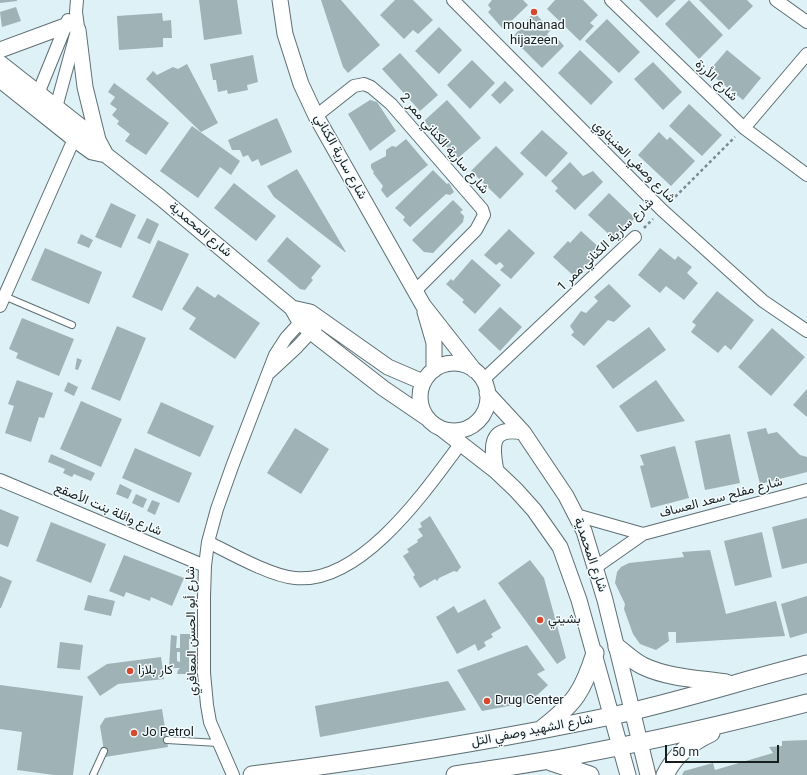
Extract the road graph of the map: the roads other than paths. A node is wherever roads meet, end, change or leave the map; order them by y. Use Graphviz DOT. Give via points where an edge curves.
graph roads {
  1 [pos="280,0"];
  2 [pos="611,0"];
  3 [pos="776,0"];
  4 [pos="459,3"];
  5 [pos="77,6"];
  6 [pos="807,22"];
  7 [pos="72,28"];
  8 [pos="0,50"];
  9 [pos="807,54"];
  10 [pos="0,63"];
  11 [pos="0,80"];
  12 [pos="39,92"];
  13 [pos="57,106"];
  14 [pos="32,107"];
  15 [pos="316,116"];
  16 [pos="52,121"];
  17 [pos="744,128"];
  18 [pos="74,139"];
  19 [pos="98,140"];
  20 [pos="106,155"];
  21 [pos="807,175"];
  22 [pos="635,237"];
  23 [pos="416,290"];
  24 [pos="2,301"];
  25 [pos="424,305"];
  26 [pos="311,321"];
  27 [pos="72,326"];
  28 [pos="807,331"];
  29 [pos="434,370"];
  30 [pos="481,381"];
  31 [pos="423,382"];
  32 [pos="427,418"];
  33 [pos="442,429"];
  34 [pos="523,432"];
  35 [pos="461,443"];
  36 [pos="496,471"];
  37 [pos="0,480"];
  38 [pos="807,490"];
  39 [pos="576,515"];
  40 [pos="643,534"];
  41 [pos="208,542"];
  42 [pos="205,566"];
  43 [pos="596,567"];
  44 [pos="618,647"];
  45 [pos="595,653"];
  46 [pos="807,664"];
  47 [pos="730,684"];
  48 [pos="807,703"];
  49 [pos="632,711"];
  50 [pos="611,716"];
  51 [pos="730,724"];
  52 [pos="540,730"];
  53 [pos="167,740"];
  54 [pos="218,743"];
  55 [pos="640,743"];
  56 [pos="620,746"];
  57 [pos="104,751"];
  58 [pos="547,761"];
  59 [pos="94,775"];
  60 [pos="233,775"];
  61 [pos="252,775"];
  62 [pos="455,775"];
  63 [pos="590,775"];
  64 [pos="628,775"];
  65 [pos="648,775"];
  66 [pos="665,775"];
  1 -- 15 [label="street, شارع سارية الكناني" via="285,34 301,84"];
  2 -- 17 [label="street, شارع الأرزة"];
  3 -- 6 [label="street"];
  4 -- 28 [label="street, شارع وصفي العنبتاوي" via="662,210 763,301"];
  5 -- 7 [label="street"];
  7 -- 8 [label="street"];
  7 -- 12 [label="street"];
  7 -- 13 [label="street"];
  7 -- 19 [label="street"];
  9 -- 17 [label="street"];
  10 -- 12 [label="street, شارع المحمدية"];
  11 -- 14 [label="street, شارع المحمدية"];
  12 -- 13 [label="street, شارع المحمدية"];
  12 -- 14 [label="street"];
  13 -- 16 [label="street"];
  13 -- 19 [label="street, شارع المحمدية"];
  14 -- 16 [label="street, شارع المحمدية"];
  15 -- 23 [label="street, شارع سارية الكناني"];
  15 -- 23 [label="street, شارع سارية الكناني ممر 2" via="354,86 364,84 371,87 391,104 482,209 484,215 476,230"];
  16 -- 18 [label="street, شارع المحمدية"];
  17 -- 21 [label="street, شارع الأرزة"];
  18 -- 20 [label="street, شارع المحمدية" via="92,152"];
  18 -- 24 [label="street"];
  19 -- 20 [label="street, شارع المحمدية"];
  20 -- 26 [label="street, شارع المحمدية"];
  22 -- 30 [label="street, شارع سارية الكناني ممر 1"];
  23 -- 25 [label="street, شارع سارية الكناني"];
  24 -- 27 [label="lane"];
  25 -- 29 [label="street, شارع سارية الكناني" via="434,343"];
  25 -- 30 [label="street, شارع سارية الكناني"];
  26 -- 31 [label="street, شارع المحمدية" via="388,367"];
  26 -- 32 [label="street, شارع المحمدية" via="383,388"];
  26 -- 41 [label="street, شارع أبو الحسن المعافري" via="279,348 232,464 216,509"];
  29 -- 30 [label="street" via="450,364 467,366"];
  29 -- 31 [label="street"];
  30 -- 33 [label="street" via="487,404 483,415 475,424 465,429"];
  30 -- 34 [label="street, شارع المحمدية"];
  31 -- 32 [label="street" via="420,397"];
  32 -- 33 [label="street"];
  33 -- 35 [label="street, شارع المحمدية"];
  34 -- 36 [label="street" via="510,429 498,435 494,449"];
  34 -- 39 [label="street, شارع المحمدية"];
  35 -- 36 [label="street, شارع المحمدية"];
  35 -- 41 [label="street" via="401,518 379,541 357,559 336,571 314,578 294,578 235,556"];
  36 -- 45 [label="street, شارع المحمدية" via="534,510 560,547"];
  37 -- 42 [label="street, شارع وائلة بنت الأصقع"];
  38 -- 40 [label="street, شارع مفلح سعد العساف"];
  39 -- 40 [label="street"];
  39 -- 43 [label="street, شارع المحمدية"];
  40 -- 43 [label="street, شارع مفلح سعد العساف"];
  41 -- 42 [label="street, شارع أبو الحسن المعافري"];
  42 -- 54 [label="street, شارع أبو الحسن المعافري" via="204,674 210,722"];
  43 -- 44 [label="street, شارع المحمدية"];
  44 -- 47 [label="main road" via="633,660 656,671"];
  44 -- 49 [label="street, شارع المحمدية"];
  45 -- 50 [label="street, شارع المحمدية"];
  45 -- 52 [label="main road" via="578,695"];
  46 -- 47 [label="main road, شارع الشهيد وصفي التل"];
  47 -- 49 [label="main road, شارع الشهيد وصفي التل"];
  48 -- 51 [label="main road"];
  49 -- 50 [label="main road, شارع الشهيد وصفي التل"];
  49 -- 55 [label="street, شارع المحمدية"];
  50 -- 52 [label="main road, شارع الشهيد وصفي التل"];
  50 -- 56 [label="street, شارع المحمدية"];
  51 -- 55 [label="main road"];
  51 -- 66 [label="main road" via="690,744 679,754"];
  52 -- 61 [label="main road, شارع الشهيد وصفي التل" via="341,764"];
  53 -- 54 [label="lane"];
  54 -- 60 [label="street, شارع أبو الحسن المعافري"];
  55 -- 56 [label="main road"];
  55 -- 65 [label="street, شارع المحمدية"];
  56 -- 58 [label="main road"];
  56 -- 64 [label="street, شارع المحمدية"];
  57 -- 59 [label="lane"];
  58 -- 62 [label="main road"];
  58 -- 63 [label="main road"];
}
